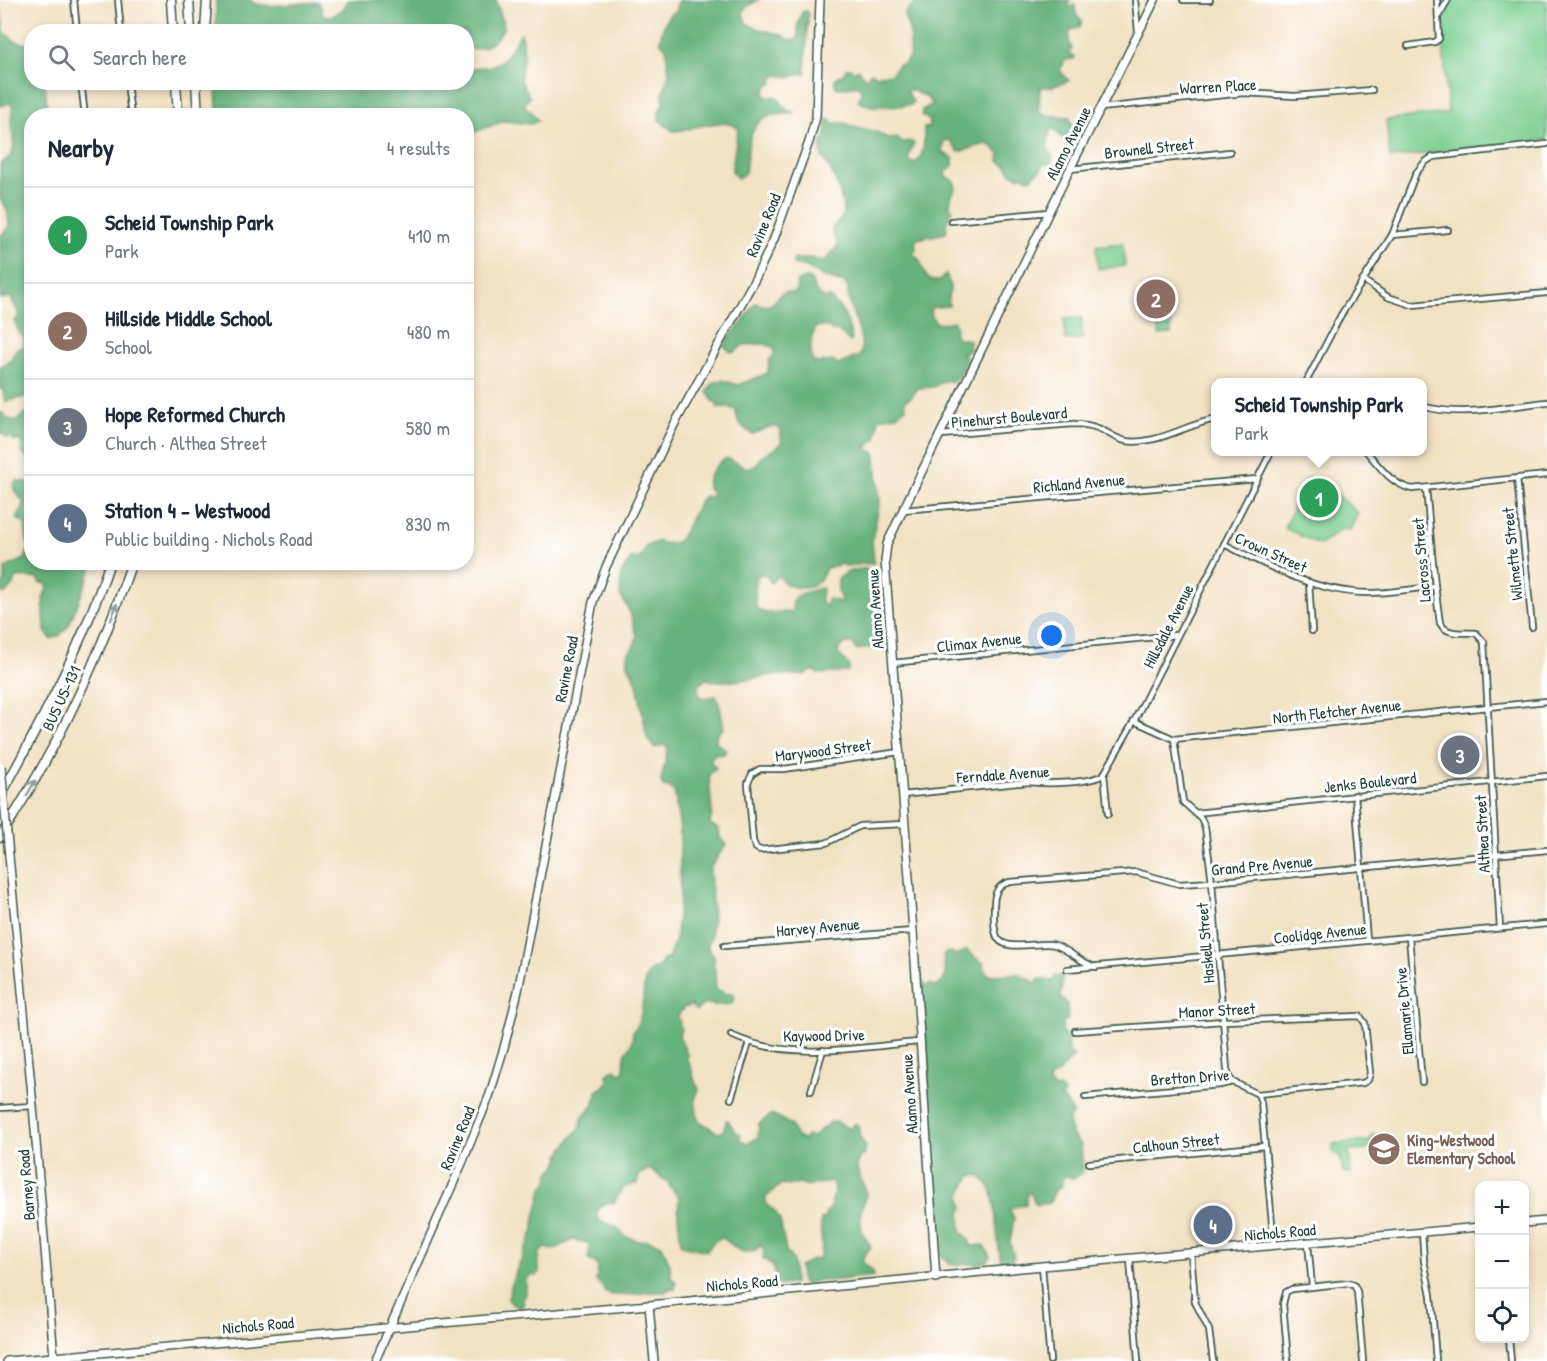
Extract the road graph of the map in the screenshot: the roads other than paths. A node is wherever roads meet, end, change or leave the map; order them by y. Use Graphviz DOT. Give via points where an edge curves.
graph roads {
  1 [pos="74,0"];
  2 [pos="118,0"];
  3 [pos="171,0"];
  4 [pos="189,0"];
  5 [pos="207,0"];
  6 [pos="820,0"];
  7 [pos="1135,0"];
  8 [pos="1155,0"];
  9 [pos="1183,0"];
  10 [pos="1210,0"];
  11 [pos="1437,0"];
  12 [pos="1448,0"];
  13 [pos="1438,15"];
  14 [pos="76,24"];
  15 [pos="120,24"];
  16 [pos="172,24"];
  17 [pos="190,24"];
  18 [pos="206,24"];
  19 [pos="1138,32"];
  20 [pos="1408,46"];
  21 [pos="82,90"];
  22 [pos="128,90"];
  23 [pos="176,90"];
  24 [pos="197,90"];
  25 [pos="201,90"];
  26 [pos="1372,90"];
  27 [pos="84,108"];
  28 [pos="130,108"];
  29 [pos="178,108"];
  30 [pos="198,108"];
  31 [pos="199,108"];
  32 [pos="1101,108"];
  33 [pos="1547,144"];
  34 [pos="1230,152"];
  35 [pos="1070,169"];
  36 [pos="1049,212"];
  37 [pos="951,221"];
  38 [pos="1448,230"];
  39 [pos="1392,235"];
  40 [pos="1364,280"];
  41 [pos="1547,293"];
  42 [pos="1308,378"];
  43 [pos="1547,402"];
  44 [pos="1427,407"];
  45 [pos="1211,419"];
  46 [pos="941,435"];
  47 [pos="1269,456"];
  48 [pos="1371,456"];
  49 [pos="1547,475"];
  50 [pos="1517,478"];
  51 [pos="1257,479"];
  52 [pos="1426,488"];
  53 [pos="903,510"];
  54 [pos="1224,544"];
  55 [pos="107,570"];
  56 [pos="129,570"];
  57 [pos="1309,582"];
  58 [pos="1435,586"];
  59 [pos="1532,627"];
  60 [pos="1443,628"];
  61 [pos="1312,631"];
  62 [pos="1176,635"];
  63 [pos="892,663"];
  64 [pos="1547,701"];
  65 [pos="1488,708"];
  66 [pos="1134,721"];
  67 [pos="1174,739"];
  68 [pos="898,752"];
  69 [pos="0,759"];
  70 [pos="1,766"];
  71 [pos="1104,774"];
  72 [pos="1547,776"];
  73 [pos="1491,782"];
  74 [pos="902,795"];
  75 [pos="1355,795"];
  76 [pos="0,797"];
  77 [pos="1195,813"];
  78 [pos="1108,814"];
  79 [pos="905,824"];
  80 [pos="0,837"];
  81 [pos="1547,850"];
  82 [pos="1495,855"];
  83 [pos="1361,868"];
  84 [pos="1212,882"];
  85 [pos="1547,924"];
  86 [pos="1500,928"];
  87 [pos="913,931"];
  88 [pos="1409,937"];
  89 [pos="1367,940"];
  90 [pos="724,946"];
  91 [pos="1218,955"];
  92 [pos="1096,967"];
  93 [pos="1067,969"];
  94 [pos="1224,1021"];
  95 [pos="1075,1031"];
  96 [pos="731,1035"];
  97 [pos="919,1042"];
  98 [pos="749,1043"];
  99 [pos="823,1050"];
  100 [pos="1233,1082"];
  101 [pos="1422,1082"];
  102 [pos="811,1091"];
  103 [pos="1258,1094"];
  104 [pos="1085,1097"];
  105 [pos="731,1099"];
  106 [pos="33,1106"];
  107 [pos="0,1108"];
  108 [pos="1265,1146"];
  109 [pos="1089,1163"];
  110 [pos="1547,1221"];
  111 [pos="1529,1223"];
  112 [pos="1475,1227"];
  113 [pos="1422,1232"];
  114 [pos="1308,1243"];
  115 [pos="1274,1246"];
  116 [pos="1191,1253"];
  117 [pos="1130,1259"];
  118 [pos="1042,1266"];
  119 [pos="936,1278"];
  120 [pos="1312,1286"];
  121 [pos="649,1305"];
  122 [pos="389,1327"];
  123 [pos="1509,1343"];
  124 [pos="99,1352"];
  125 [pos="54,1357"];
  126 [pos="7,1361"];
  127 [pos="100,1361"];
  128 [pos="375,1361"];
  129 [pos="654,1361"];
  130 [pos="1050,1361"];
  131 [pos="1138,1361"];
  132 [pos="1213,1361"];
  133 [pos="1288,1361"];
  134 [pos="1363,1361"];
  135 [pos="1436,1361"];
  136 [pos="1511,1361"];
  1 -- 14 [label="street"];
  2 -- 15 [label="street"];
  3 -- 16 [label="highway"];
  4 -- 17 [label="highway"];
  5 -- 18 [label="highway"];
  6 -- 122 [label="street, Ravine Road" via="817,107 809,142 762,266 674,425 593,602 505,1044 472,1139"];
  7 -- 19 [label="street"];
  8 -- 19 [label="street, Alamo Avenue"];
  9 -- 10 [label="street"];
  11 -- 13 [label="street"];
  12 -- 13 [label="street"];
  13 -- 20 [label="street" via="1439,39"];
  19 -- 32 [label="street, Alamo Avenue"];
  21 -- 27 [label="street"];
  22 -- 28 [label="street"];
  23 -- 29 [label="highway"];
  24 -- 30 [label="highway"];
  25 -- 31 [label="highway"];
  26 -- 32 [label="street, Warren Place" via="1295,96 1243,93"];
  32 -- 35 [label="street, Alamo Avenue"];
  33 -- 39 [label="street" via="1428,160 1416,172"];
  34 -- 35 [label="street, Brownell Street"];
  35 -- 36 [label="street, Alamo Avenue"];
  36 -- 37 [label="street"];
  36 -- 46 [label="street, Alamo Avenue"];
  38 -- 39 [label="street"];
  39 -- 40 [label="street"];
  40 -- 41 [label="street" via="1388,297 1412,305"];
  40 -- 42 [label="street"];
  43 -- 44 [label="street" via="1447,411"];
  45 -- 46 [label="street, Pinehurst Boulevard" via="1135,441 1120,439 1092,426 1073,424"];
  46 -- 53 [label="street, Alamo Avenue"];
  47 -- 51 [label="street, Hillsdale Avenue"];
  48 -- 52 [label="street" via="1404,487"];
  49 -- 50 [label="street"];
  50 -- 52 [label="street"];
  50 -- 59 [label="street, Wilmette Street"];
  51 -- 53 [label="street, Richland Avenue"];
  51 -- 54 [label="street, Hillsdale Avenue"];
  52 -- 58 [label="street, Lacross Street"];
  53 -- 63 [label="street, Alamo Avenue" via="885,552"];
  54 -- 57 [label="street, Crown Street"];
  54 -- 62 [label="street, Hillsdale Avenue"];
  55 -- 76 [label="highway, BUS US-131" via="84,631"];
  80 -- 56 [label="highway, BUS US-131, one-way" via="44,766 76,701"];
  57 -- 58 [label="street, Crown Street" via="1339,591 1371,593"];
  57 -- 61 [label="street, Crown Street"];
  58 -- 60 [label="street, Lacross Street"];
  60 -- 65 [label="street, Althea Street" via="1476,633 1482,639"];
  62 -- 63 [label="street, Climax Avenue"];
  62 -- 66 [label="street, Hillsdale Avenue"];
  63 -- 68 [label="street, Alamo Avenue"];
  64 -- 65 [label="street, North Fletcher Avenue"];
  65 -- 67 [label="street, North Fletcher Avenue"];
  65 -- 73 [label="street, Althea Street"];
  66 -- 67 [label="street, North Fletcher Avenue"];
  66 -- 71 [label="street, Hillsdale Avenue"];
  67 -- 77 [label="street, Haskell Street" via="1182,796"];
  68 -- 74 [label="street, Alamo Avenue"];
  68 -- 79 [label="street, Marywood Street" via="760,769 748,783 753,841 758,849 814,846 860,826"];
  69 -- 70 [label="street, Barney Road"];
  70 -- 106 [label="street, Barney Road, bridge"];
  71 -- 74 [label="street, Ferndale Avenue" via="1092,779"];
  71 -- 78 [label="street"];
  72 -- 73 [label="street, Jenks Boulevard"];
  73 -- 75 [label="street, Jenks Boulevard"];
  73 -- 82 [label="street, Althea Street"];
  74 -- 79 [label="street, Alamo Avenue"];
  75 -- 77 [label="street, Jenks Boulevard"];
  75 -- 83 [label="street"];
  77 -- 84 [label="street, Haskell Street" via="1205,827"];
  79 -- 87 [label="street, Alamo Avenue"];
  81 -- 82 [label="street, Grand Pre Avenue"];
  82 -- 83 [label="street, Grand Pre Avenue"];
  82 -- 86 [label="street, Althea Street"];
  83 -- 84 [label="street, Grand Pre Avenue"];
  83 -- 89 [label="street"];
  84 -- 91 [label="street, Haskell Street"];
  84 -- 92 [label="street, Grand Pre Avenue" via="1179,884 1136,872 1010,882 999,888 994,903 996,936 1001,942 1055,945"];
  85 -- 86 [label="street, Coolidge Avenue"];
  86 -- 88 [label="street, Coolidge Avenue"];
  87 -- 90 [label="street, Harvey Avenue"];
  87 -- 97 [label="street, Alamo Avenue"];
  88 -- 89 [label="street, Coolidge Avenue"];
  88 -- 101 [label="street, Ellamarie Drive"];
  89 -- 91 [label="street, Coolidge Avenue"];
  91 -- 92 [label="street, Coolidge Avenue"];
  91 -- 94 [label="street, Haskell Street"];
  92 -- 93 [label="street, Coolidge Avenue"];
  94 -- 95 [label="street, Manor Street"];
  94 -- 100 [label="street, Haskell Street" via="1228,1073"];
  94 -- 103 [label="street, Manor Street" via="1360,1016 1365,1023 1370,1073 1365,1082"];
  96 -- 98 [label="street, Kaywood Drive"];
  97 -- 99 [label="street, Kaywood Drive"];
  97 -- 119 [label="street, Alamo Avenue"];
  98 -- 99 [label="street, Kaywood Drive"];
  98 -- 105 [label="street"];
  99 -- 102 [label="street"];
  100 -- 103 [label="street, Bretton Drive"];
  100 -- 104 [label="street, Bretton Drive"];
  103 -- 108 [label="street"];
  106 -- 107 [label="street"];
  106 -- 125 [label="street, Barney Road"];
  108 -- 109 [label="street, Calhoun Street"];
  108 -- 115 [label="street"];
  110 -- 111 [label="street"];
  112 -- 113 [label="street, Nichols Road"];
  113 -- 114 [label="street, Nichols Road"];
  113 -- 135 [label="street"];
  114 -- 115 [label="street, Nichols Road"];
  114 -- 120 [label="street"];
  115 -- 116 [label="street, Nichols Road"];
  116 -- 117 [label="street, Nichols Road"];
  116 -- 132 [label="street" via="1196,1302 1209,1330"];
  117 -- 118 [label="street, Nichols Road"];
  117 -- 131 [label="street"];
  118 -- 119 [label="street, Nichols Road"];
  118 -- 130 [label="street"];
  119 -- 121 [label="street, Nichols Road"];
  120 -- 133 [label="street" via="1292,1289 1284,1297"];
  120 -- 134 [label="street" via="1354,1286"];
  121 -- 122 [label="street, Nichols Road"];
  121 -- 129 [label="street"];
  122 -- 124 [label="street, Nichols Road"];
  122 -- 128 [label="street, Ravine Road"];
  123 -- 136 [label="street"];
  124 -- 125 [label="street, Nichols Road"];
  124 -- 127 [label="street"];
  125 -- 126 [label="street, Nichols Road"];
}
